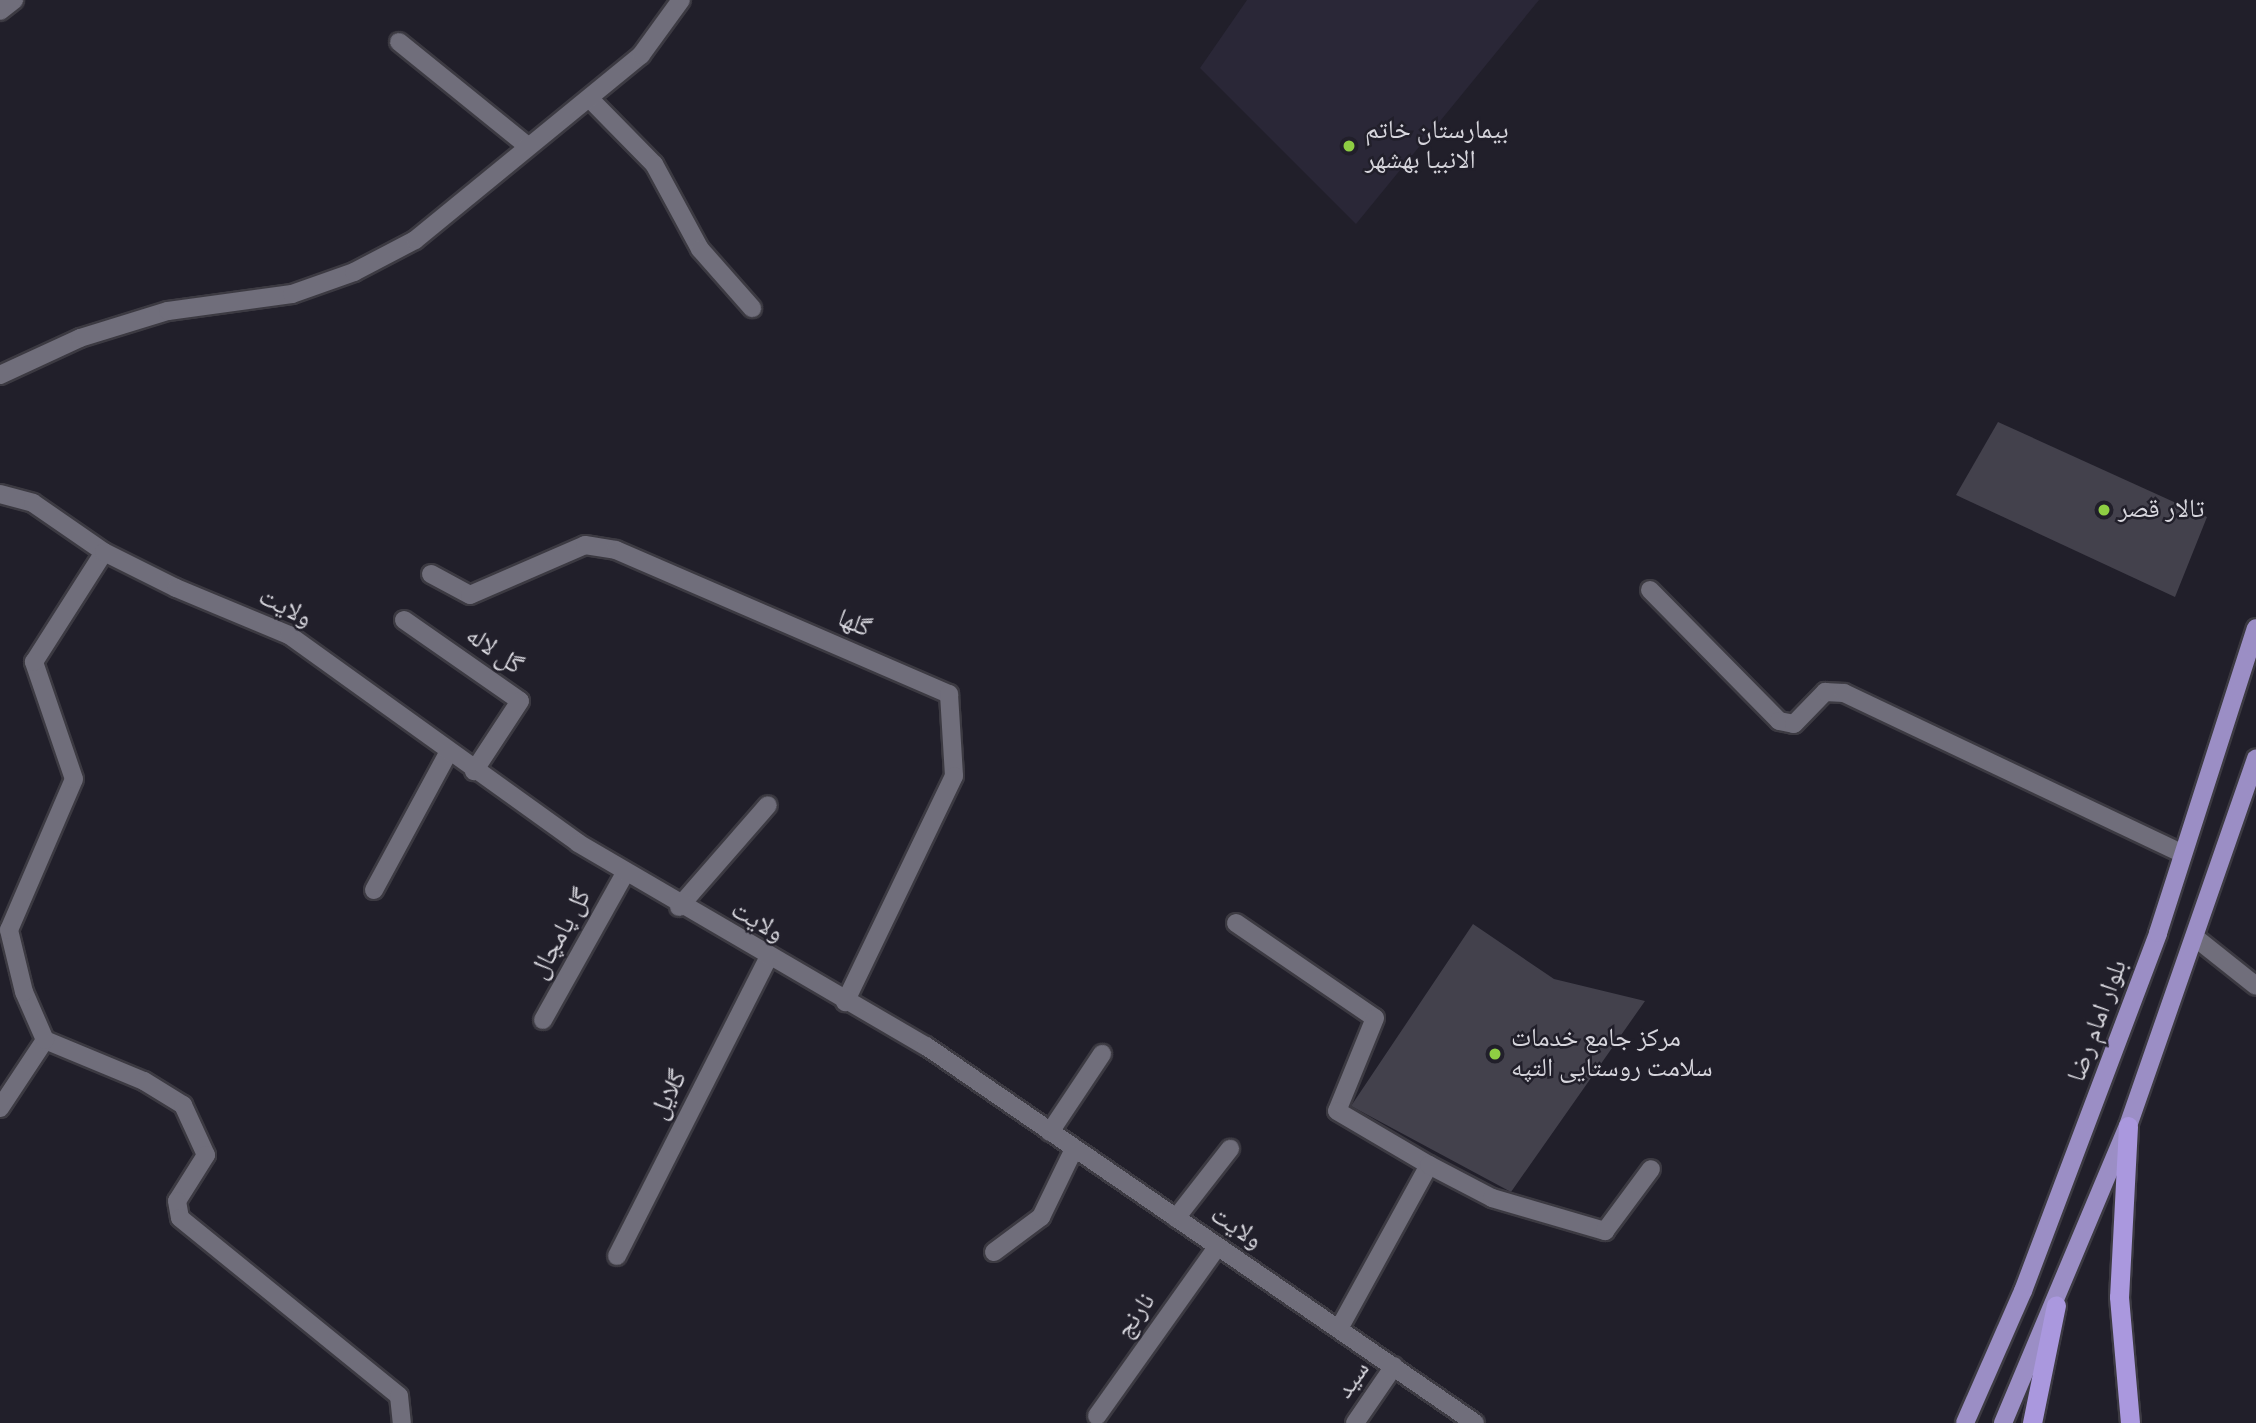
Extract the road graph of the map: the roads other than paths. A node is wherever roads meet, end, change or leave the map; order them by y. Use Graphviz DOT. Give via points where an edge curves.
graph roads {
  1 [pos="13,0"];
  2 [pos="681,0"];
  3 [pos="0,11"];
  4 [pos="399,42"];
  5 [pos="591,100"];
  6 [pos="524,144"];
  7 [pos="752,308"];
  8 [pos="0,375"];
  9 [pos="0,494"];
  10 [pos="104,552"];
  11 [pos="431,575"];
  12 [pos="1650,590"];
  13 [pos="404,621"];
  14 [pos="2256,628"];
  15 [pos="448,753"];
  16 [pos="2256,759"];
  17 [pos="474,771"];
  18 [pos="768,805"];
  19 [pos="2183,854"];
  20 [pos="625,873"];
  21 [pos="374,890"];
  22 [pos="680,907"];
  23 [pos="1236,923"];
  24 [pos="2197,939"];
  25 [pos="768,958"];
  26 [pos="2256,986"];
  27 [pos="845,1002"];
  28 [pos="543,1020"];
  29 [pos="46,1040"];
  30 [pos="1102,1054"];
  31 [pos="0,1108"];
  32 [pos="2128,1126"];
  33 [pos="1050,1132"];
  34 [pos="1074,1149"];
  35 [pos="1230,1149"];
  36 [pos="1429,1165"];
  37 [pos="1651,1169"];
  38 [pos="1176,1218"];
  39 [pos="1217,1247"];
  40 [pos="994,1252"];
  41 [pos="617,1256"];
  42 [pos="2056,1305"];
  43 [pos="1339,1329"];
  44 [pos="1394,1366"];
  45 [pos="1097,1416"];
  46 [pos="401,1423"];
  47 [pos="1355,1423"];
  48 [pos="1475,1423"];
  49 [pos="1965,1423"];
  50 [pos="2003,1423"];
  51 [pos="2032,1423"];
  52 [pos="2130,1423"];
  1 -- 3 [label="street"];
  2 -- 5 [label="street" via="641,55"];
  4 -- 6 [label="street"];
  5 -- 6 [label="street"];
  5 -- 7 [label="street" via="654,164 700,249"];
  6 -- 8 [label="street" via="415,240 354,272 292,294 168,311 80,338"];
  9 -- 10 [label="street, ولایت" via="33,503"];
  10 -- 15 [label="street, ولایت" via="289,635"];
  10 -- 29 [label="street" via="34,662 74,779 9,930 24,992"];
  11 -- 27 [label="street, گلها" via="470,595 585,545 616,550 949,694 954,776"];
  12 -- 19 [label="street" via="1779,721 1794,724 1825,692 1844,693"];
  13 -- 17 [label="street, گل لاله" via="520,701"];
  14 -- 19 [label="main road, بلوار امام رضا"];
  15 -- 17 [label="street, ولایت"];
  15 -- 21 [label="street"];
  16 -- 24 [label="main road"];
  17 -- 20 [label="street, ولایت"];
  18 -- 22 [label="street"];
  19 -- 49 [label="main road, بلوار امام رضا" via="2092,1112"];
  20 -- 22 [label="street, ولایت"];
  20 -- 28 [label="street, گل پامچال"];
  22 -- 25 [label="street, ولایت"];
  23 -- 36 [label="street" via="1375,1018 1337,1111"];
  24 -- 26 [label="street"];
  24 -- 32 [label="main road"];
  25 -- 27 [label="street, ولایت"];
  25 -- 41 [label="street, گلایل"];
  27 -- 33 [label="street, ولایت" via="926,1046"];
  29 -- 31 [label="street"];
  29 -- 46 [label="street" via="144,1081 183,1105 206,1156 177,1201 180,1218 399,1396"];
  30 -- 33 [label="street"];
  32 -- 42 [label="main road"];
  32 -- 52 [label="highway" via="2119,1297"];
  33 -- 34 [label="street, ولایت"];
  34 -- 38 [label="street, ولایت"];
  34 -- 40 [label="street" via="1041,1217"];
  35 -- 38 [label="street"];
  36 -- 37 [label="street" via="1492,1198 1605,1231"];
  36 -- 43 [label="street"];
  38 -- 39 [label="street, ولایت"];
  39 -- 43 [label="street, ولایت"];
  39 -- 45 [label="street, نارنج"];
  42 -- 50 [label="main road"];
  42 -- 51 [label="highway"];
  43 -- 44 [label="street, ولایت"];
  44 -- 47 [label="street, سید"];
  44 -- 48 [label="street, ولایت"];
}
